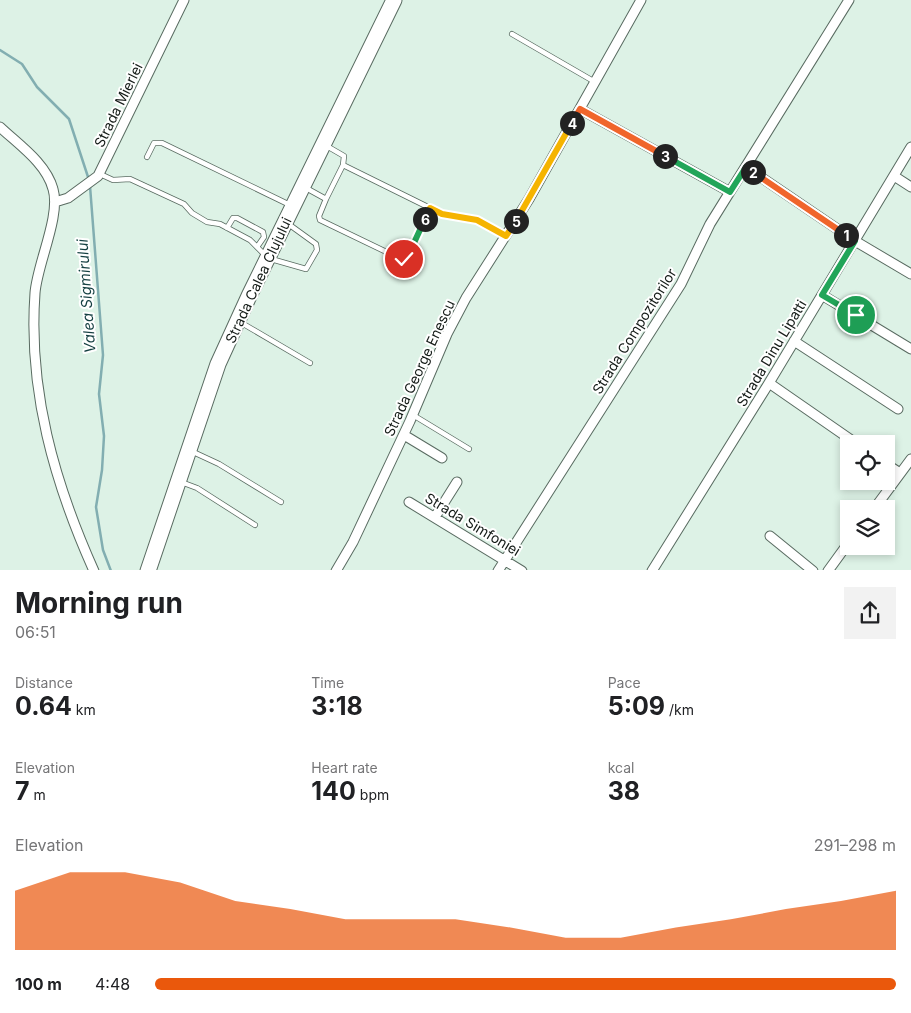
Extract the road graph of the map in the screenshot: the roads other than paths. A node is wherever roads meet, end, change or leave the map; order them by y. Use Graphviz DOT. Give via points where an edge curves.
graph roads {
  1 [pos="184,0"];
  2 [pos="394,0"];
  3 [pos="641,0"];
  4 [pos="849,0"];
  5 [pos="512,34"];
  6 [pos="595,82"];
  7 [pos="580,109"];
  8 [pos="0,127"];
  9 [pos="323,144"];
  10 [pos="911,147"];
  11 [pos="146,156"];
  12 [pos="343,165"];
  13 [pos="746,167"];
  14 [pos="100,174"];
  15 [pos="894,176"];
  16 [pos="303,186"];
  17 [pos="911,187"];
  18 [pos="730,192"];
  19 [pos="326,199"];
  20 [pos="55,202"];
  21 [pos="293,207"];
  22 [pos="430,208"];
  23 [pos="286,222"];
  24 [pos="227,228"];
  25 [pos="506,236"];
  26 [pos="855,241"];
  27 [pos="257,247"];
  28 [pos="268,258"];
  29 [pos="911,274"];
  30 [pos="822,295"];
  31 [pos="238,321"];
  32 [pos="794,341"];
  33 [pos="911,349"];
  34 [pos="310,363"];
  35 [pos="769,384"];
  36 [pos="898,409"];
  37 [pos="413,415"];
  38 [pos="404,435"];
  39 [pos="844,435"];
  40 [pos="469,449"];
  41 [pos="188,450"];
  42 [pos="442,458"];
  43 [pos="911,459"];
  44 [pos="895,470"];
  45 [pos="900,474"];
  46 [pos="178,481"];
  47 [pos="457,482"];
  48 [pos="881,500"];
  49 [pos="280,502"];
  50 [pos="409,502"];
  51 [pos="435,517"];
  52 [pos="255,525"];
  53 [pos="770,536"];
  54 [pos="840,554"];
  55 [pos="505,559"];
  56 [pos="94,570"];
  57 [pos="148,570"];
  58 [pos="336,570"];
  59 [pos="498,570"];
  60 [pos="522,570"];
  61 [pos="654,570"];
  62 [pos="812,570"];
  63 [pos="828,570"];
  1 -- 14 [label="street, Strada Mierlei"];
  2 -- 9 [label="highway, Strada Calea Clujului"];
  3 -- 6 [label="street, Strada George Enescu"];
  4 -- 13 [label="street, Strada Compozitorilor"];
  5 -- 6 [label="lane"];
  6 -- 7 [label="street, Strada George Enescu"];
  7 -- 18 [label="street"];
  7 -- 25 [label="street, Strada George Enescu"];
  8 -- 20 [label="street" via="48,175"];
  9 -- 12 [label="lane" via="344,156"];
  9 -- 16 [label="highway, Strada Calea Clujului"];
  10 -- 15 [label="street, Strada Dinu Lipatti"];
  11 -- 21 [label="lane" via="154,143 162,143"];
  12 -- 19 [label="lane"];
  12 -- 22 [label="lane"];
  13 -- 18 [label="street, Strada Compozitorilor"];
  13 -- 26 [label="street"];
  14 -- 20 [label="street, Strada Mierlei" via="68,198"];
  14 -- 24 [label="lane" via="113,180 130,179 184,204 207,222"];
  15 -- 17 [label="street"];
  15 -- 26 [label="street, Strada Dinu Lipatti"];
  16 -- 19 [label="lane"];
  16 -- 21 [label="highway, Strada Calea Clujului"];
  18 -- 55 [label="street, Strada Compozitorilor" via="701,239 681,284"];
  19 -- 22 [label="lane" via="320,220 400,259 407,258"];
  20 -- 56 [label="street" via="36,283 33,345 36,378 53,463"];
  21 -- 23 [label="highway, Strada Calea Clujului"];
  22 -- 25 [label="lane" via="442,214 477,220"];
  23 -- 28 [label="highway, Strada Calea Clujului"];
  23 -- 28 [label="lane" via="316,244 317,250 306,270"];
  24 -- 27 [label="lane"];
  24 -- 27 [label="lane" via="233,218 237,218 262,232 264,237"];
  25 -- 37 [label="street, Strada George Enescu" via="454,320"];
  26 -- 29 [label="street"];
  26 -- 30 [label="street, Strada Dinu Lipatti"];
  27 -- 28 [label="lane"];
  28 -- 31 [label="highway, Strada Calea Clujului"];
  30 -- 32 [label="street, Strada Dinu Lipatti"];
  30 -- 33 [label="street"];
  31 -- 34 [label="lane"];
  31 -- 41 [label="highway, Strada Calea Clujului" via="218,364"];
  32 -- 35 [label="street, Strada Dinu Lipatti"];
  32 -- 36 [label="street"];
  35 -- 39 [label="street"];
  35 -- 61 [label="street, Strada Dinu Lipatti"];
  37 -- 38 [label="street, Strada George Enescu"];
  37 -- 40 [label="lane"];
  38 -- 42 [label="street"];
  38 -- 58 [label="street, Strada George Enescu" via="353,542"];
  41 -- 46 [label="highway, Strada Calea Clujului"];
  41 -- 49 [label="lane" via="220,464"];
  43 -- 45 [label="street"];
  44 -- 45 [label="street"];
  45 -- 48 [label="street"];
  46 -- 52 [label="lane" via="197,488"];
  46 -- 57 [label="highway, Strada Calea Clujului"];
  47 -- 51 [label="street"];
  50 -- 51 [label="street, Strada Simfoniei"];
  51 -- 55 [label="street, Strada Simfoniei"];
  53 -- 62 [label="street"];
  54 -- 63 [label="street"];
  55 -- 59 [label="street, Strada Compozitorilor"];
  55 -- 60 [label="street, Strada Simfoniei"];
}
